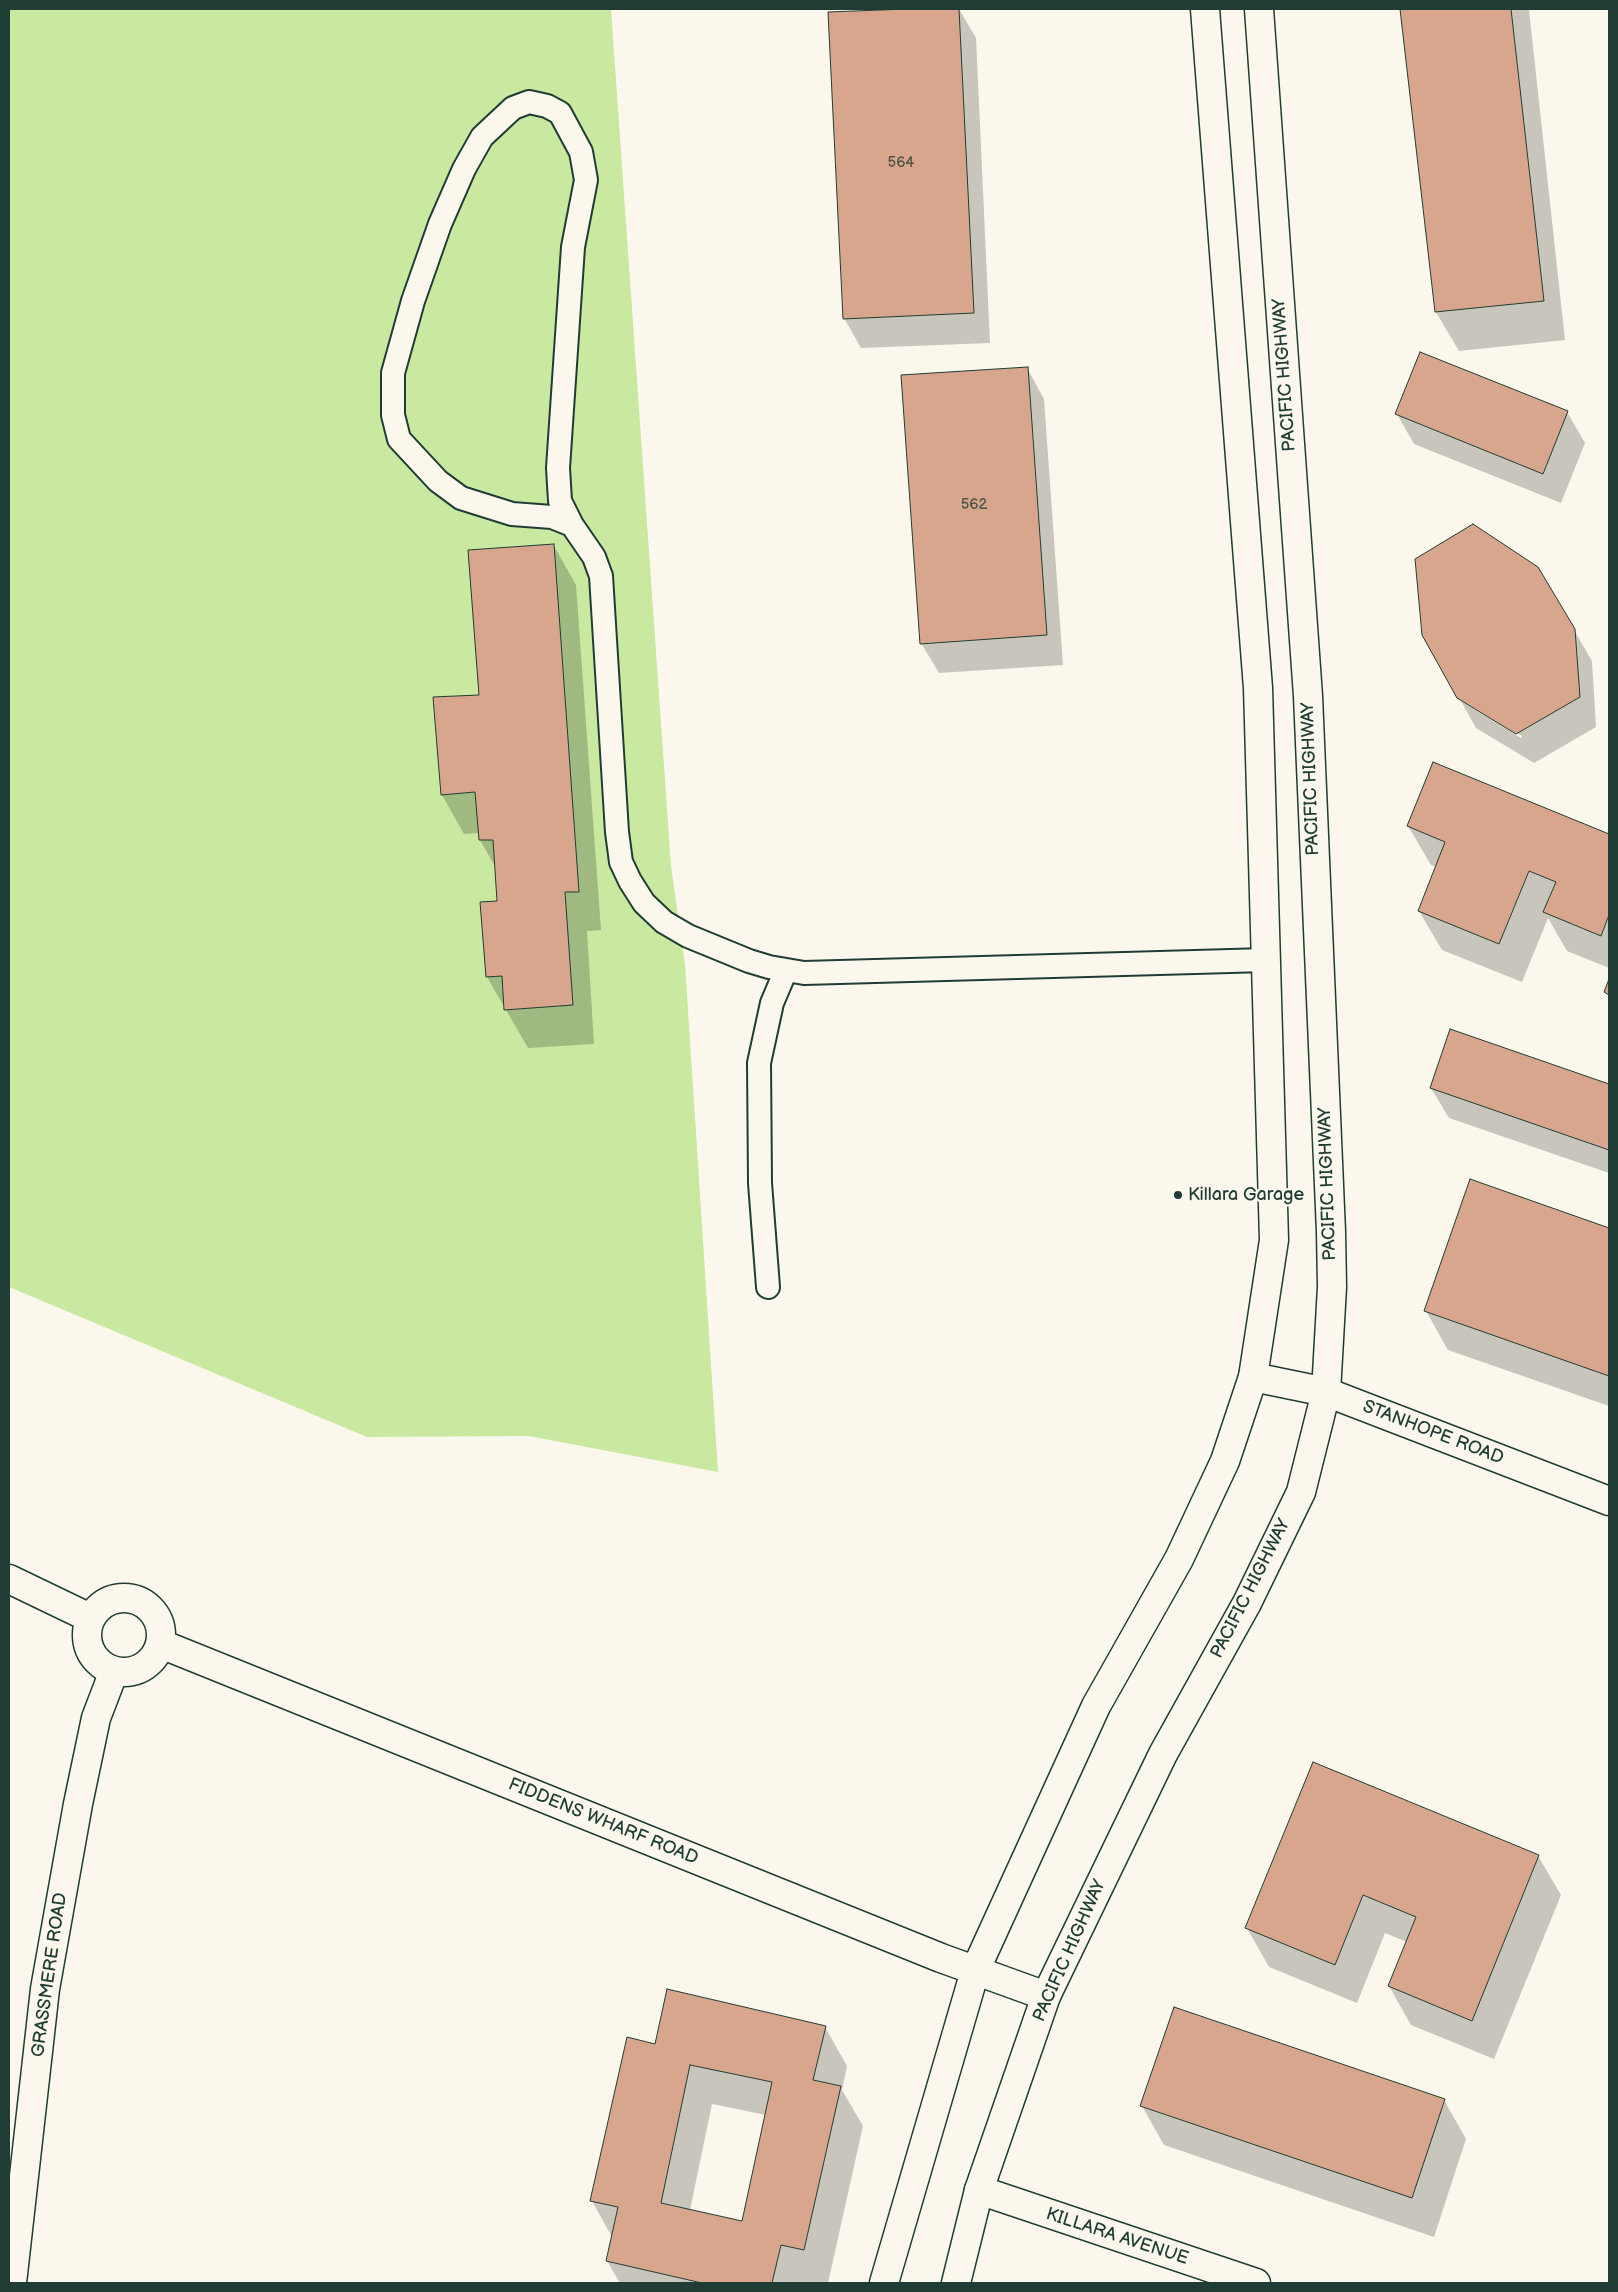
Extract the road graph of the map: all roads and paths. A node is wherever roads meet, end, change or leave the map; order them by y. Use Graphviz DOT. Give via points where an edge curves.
graph roads {
  1 [pos="1205,9"];
  2 [pos="1259,9"];
  3 [pos="572,525"];
  4 [pos="1266,960"];
  5 [pos="786,970"];
  6 [pos="768,1287"];
  7 [pos="1253,1377"];
  8 [pos="1326,1392"];
  9 [pos="1609,1501"];
  10 [pos="9,1579"];
  11 [pos="90,1618"];
  12 [pos="160,1644"];
  13 [pos="114,1671"];
  14 [pos="974,1970"];
  15 [pos="1046,1996"];
  16 [pos="979,2190"];
  17 [pos="12,2283"];
  18 [pos="884,2283"];
  19 [pos="956,2283"];
  20 [pos="1256,2283"];
  1 -- 4 [label="main road" via="1258,688"];
  2 -- 8 [label="main road, PACIFIC HIGHWAY" via="1308,696 1331,1232 1332,1286"];
  3 -- 3 [label="lane" via="552,517 512,514 461,498 438,481 399,439 394,415 393,373 413,301 440,224 482,137 513,108 529,102 560,113 581,152 586,180 573,247 558,468 560,501"];
  3 -- 5 [label="lane" via="594,557 601,576 617,832 621,862 630,881 644,903 664,922 688,936 749,961"];
  4 -- 5 [label="lane" via="804,973"];
  4 -- 7 [label="main road" via="1274,1240"];
  5 -- 6 [label="lane" via="772,1004 759,1063 760,1183"];
  7 -- 8 [label="main road, STANHOPE ROAD"];
  7 -- 14 [label="main road" via="1213,1488 1179,1559 1096,1706"];
  8 -- 9 [label="main road, STANHOPE ROAD"];
  8 -- 15 [label="main road, PACIFIC HIGHWAY" via="1301,1492 1247,1603 1163,1754"];
  10 -- 11 [label="main road"];
  11 -- 12 [label="main road" via="98,1606 110,1599 137,1599 149,1606 157,1617 162,1630"];
  11 -- 13 [label="main road" via="86,1634 89,1650 100,1663"];
  12 -- 13 [label="main road" via="155,1658 143,1668"];
  12 -- 14 [label="main road, FIDDENS WHARF ROAD"];
  13 -- 17 [label="main road, GRASSMERE ROAD" via="96,1718 45,1989"];
  14 -- 15 [label="main road, FIDDENS WHARF ROAD"];
  14 -- 18 [label="main road"];
  15 -- 16 [label="main road, PACIFIC HIGHWAY"];
  16 -- 19 [label="main road, PACIFIC HIGHWAY"];
  16 -- 20 [label="main road, KILLARA AVENUE"];
}
